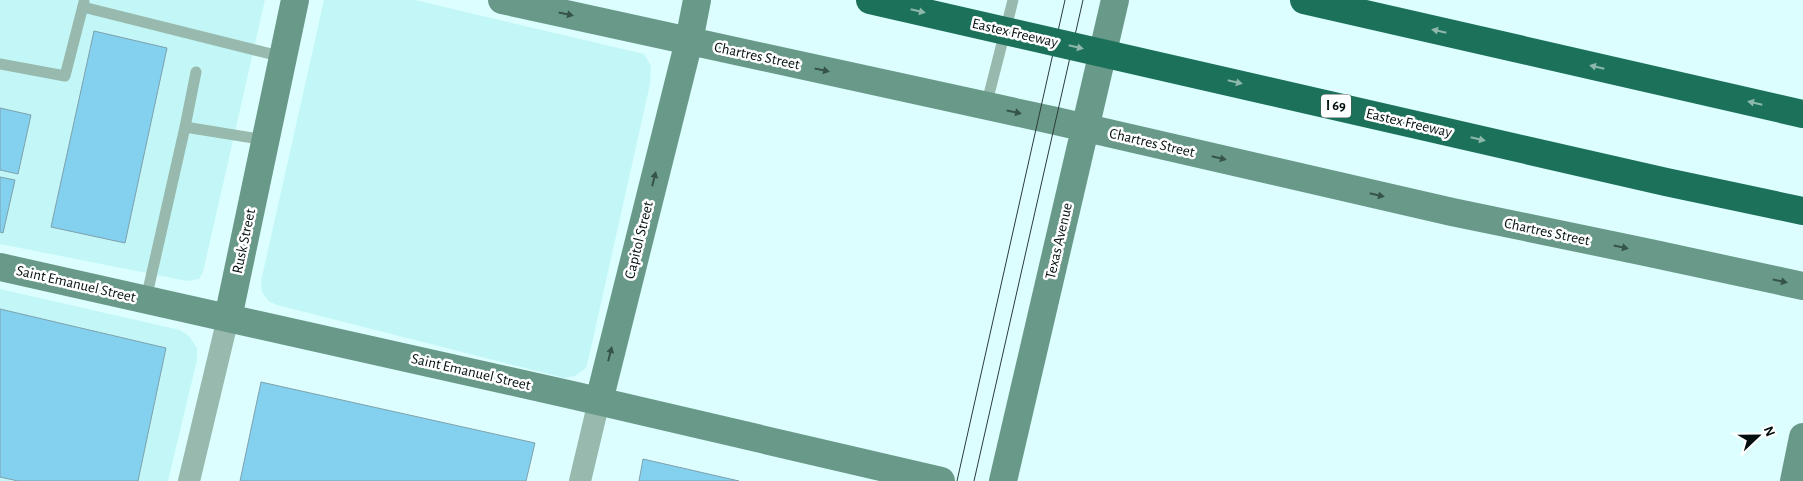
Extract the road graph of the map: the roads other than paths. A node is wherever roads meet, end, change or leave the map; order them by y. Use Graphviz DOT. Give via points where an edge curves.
graph roads {
  1 [pos="295,0"];
  2 [pos="502,0"];
  3 [pos="697,0"];
  4 [pos="870,0"];
  5 [pos="1013,0"];
  6 [pos="1115,0"];
  7 [pos="1304,0"];
  8 [pos="83,4"];
  9 [pos="689,41"];
  10 [pos="283,57"];
  11 [pos="0,64"];
  12 [pos="196,72"];
  13 [pos="986,106"];
  14 [pos="1803,114"];
  15 [pos="185,127"];
  16 [pos="1086,128"];
  17 [pos="266,140"];
  18 [pos="1803,211"];
  19 [pos="0,267"];
  20 [pos="1803,286"];
  21 [pos="146,300"];
  22 [pos="228,318"];
  23 [pos="599,401"];
  24 [pos="1803,437"];
  25 [pos="189,481"];
  26 [pos="580,481"];
  27 [pos="941,481"];
  28 [pos="1003,481"];
  29 [pos="1794,481"];
  1 -- 10 [label="main road, Rusk Street"];
  2 -- 9 [label="main road, Chartres Street, one-way"];
  3 -- 9 [label="main road, Capitol Street"];
  4 -- 18 [label="highway, Eastex Freeway / I 69, one-way, bridge"];
  5 -- 13 [label="lane"];
  6 -- 16 [label="main road, Texas Avenue"];
  14 -- 7 [label="highway, one-way"];
  8 -- 10 [label="lane"];
  8 -- 11 [label="lane" via="65,76"];
  9 -- 13 [label="main road, Chartres Street, one-way"];
  23 -- 9 [label="main road, Capitol Street, one-way"];
  10 -- 17 [label="main road, Rusk Street"];
  12 -- 15 [label="lane"];
  13 -- 16 [label="main road, Chartres Street, one-way"];
  15 -- 17 [label="lane"];
  15 -- 21 [label="lane"];
  16 -- 20 [label="main road, Chartres Street, one-way" via="1452,212"];
  16 -- 28 [label="main road, Texas Avenue"];
  17 -- 22 [label="main road, Rusk Street"];
  19 -- 21 [label="main road, Saint Emanuel Street"];
  21 -- 22 [label="main road, Saint Emanuel Street"];
  22 -- 23 [label="main road, Saint Emanuel Street"];
  22 -- 25 [label="street, Rusk Street"];
  23 -- 26 [label="street, Capitol Street"];
  23 -- 27 [label="main road, Saint Emanuel Street"];
  24 -- 29 [label="main road"];
}
